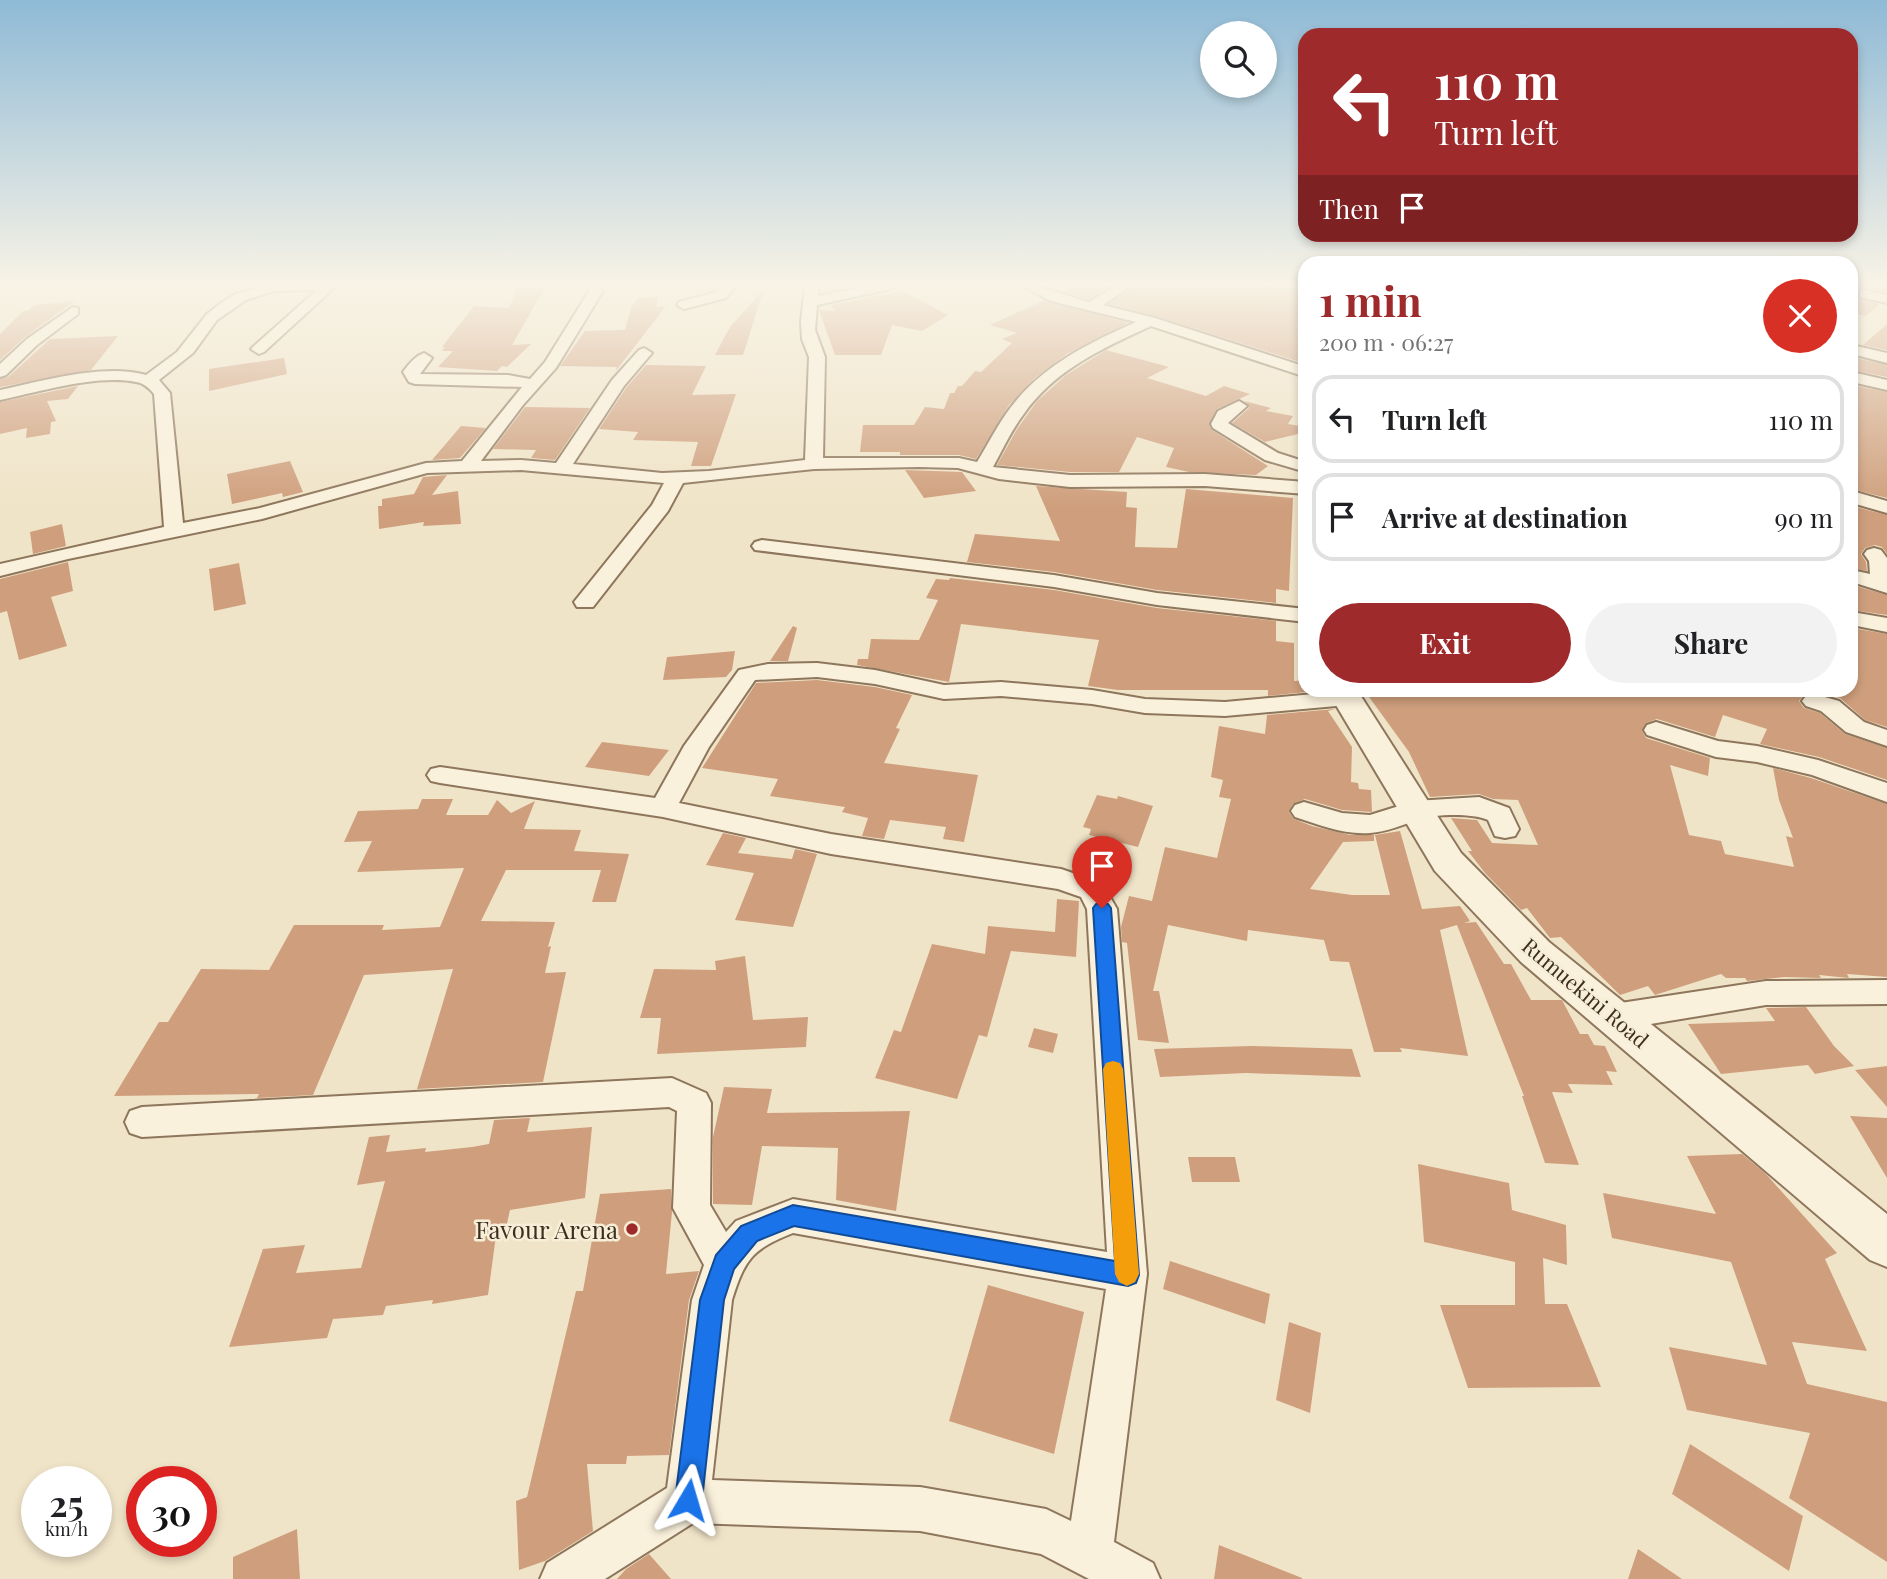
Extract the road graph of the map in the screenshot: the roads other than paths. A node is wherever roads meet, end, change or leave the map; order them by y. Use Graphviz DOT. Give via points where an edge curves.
graph roads {
  1 [pos="13,360"];
  2 [pos="174,360"];
  3 [pos="422,360"];
  4 [pos="553,360"];
  5 [pos="638,360"];
  6 [pos="817,360"];
  7 [pos="1072,360"];
  8 [pos="1268,360"];
  9 [pos="1298,369"];
  10 [pos="0,372"];
  11 [pos="1858,378"];
  12 [pos="149,380"];
  13 [pos="534,384"];
  14 [pos="1887,385"];
  15 [pos="0,395"];
  16 [pos="1239,407"];
  17 [pos="814,464"];
  18 [pos="469,465"];
  19 [pos="1298,465"];
  20 [pos="562,468"];
  21 [pos="983,468"];
  22 [pos="676,478"];
  23 [pos="1298,487"];
  24 [pos="1858,499"];
  25 [pos="1887,507"];
  26 [pos="174,531"];
  27 [pos="762,546"];
  28 [pos="1874,554"];
  29 [pos="0,570"];
  30 [pos="1858,578"];
  31 [pos="1884,585"];
  32 [pos="585,602"];
  33 [pos="1298,615"];
  34 [pos="1858,620"];
  35 [pos="1887,625"];
  36 [pos="1321,697"];
  37 [pos="1347,697"];
  38 [pos="1814,701"];
  39 [pos="1656,730"];
  40 [pos="1887,738"];
  41 [pos="440,775"];
  42 [pos="1887,793"];
  43 [pos="663,808"];
  44 [pos="1415,810"];
  45 [pos="1304,811"];
  46 [pos="1505,829"];
  47 [pos="1887,992"];
  48 [pos="1615,1017"];
  49 [pos="142,1122"];
  50 [pos="1887,1244"];
  51 [pos="724,1263"];
  52 [pos="1128,1275"];
  53 [pos="688,1500"];
  54 [pos="1089,1555"];
  55 [pos="563,1579"];
  56 [pos="1137,1579"];
  1 -- 10 [label="street"];
  2 -- 12 [label="street"];
  3 -- 13 [label="street" via="411,372 415,379"];
  4 -- 13 [label="street"];
  5 -- 20 [label="street"];
  6 -- 17 [label="street"];
  7 -- 21 [label="street" via="1022,403"];
  8 -- 9 [label="street"];
  11 -- 14 [label="street"];
  12 -- 15 [label="street" via="78,380"];
  12 -- 26 [label="street" via="162,393"];
  13 -- 18 [label="street"];
  16 -- 19 [label="street" via="1224,415 1219,424 1278,461"];
  17 -- 21 [label="street" via="919,462"];
  17 -- 22 [label="street"];
  18 -- 20 [label="street"];
  18 -- 26 [label="street" via="426,468 262,513"];
  20 -- 22 [label="street" via="612,476"];
  21 -- 23 [label="street" via="999,474 1070,481 1205,480"];
  22 -- 32 [label="street" via="661,506"];
  24 -- 25 [label="street"];
  26 -- 29 [label="street"];
  27 -- 33 [label="street"];
  28 -- 31 [label="street"];
  30 -- 31 [label="street"];
  34 -- 35 [label="street"];
  36 -- 43 [label="street" via="1225,709 1145,706 1001,689 944,692 817,670 768,671 747,676 697,746"];
  37 -- 44 [label="street, Rumuekini Road"];
  38 -- 40 [label="street" via="1830,706 1855,727"];
  39 -- 42 [label="street" via="1716,749 1818,768"];
  41 -- 43 [label="street"];
  43 -- 52 [label="street" via="831,844 1061,879 1092,890 1102,908"];
  44 -- 45 [label="street" via="1370,824 1341,822"];
  44 -- 46 [label="street" via="1479,806 1499,814"];
  44 -- 48 [label="street, Rumuekini Road" via="1448,862 1535,952"];
  47 -- 48 [label="street" via="1766,993"];
  48 -- 50 [label="street, Rumuekini Road"];
  49 -- 51 [label="street" via="672,1093 694,1103 691,1208"];
  51 -- 52 [label="street" via="749,1233 793,1216"];
  51 -- 53 [label="street" via="712,1300"];
  52 -- 54 [label="street"];
  53 -- 54 [label="street" via="919,1509 1046,1532"];
  53 -- 55 [label="street"];
  54 -- 56 [label="street"];
}
